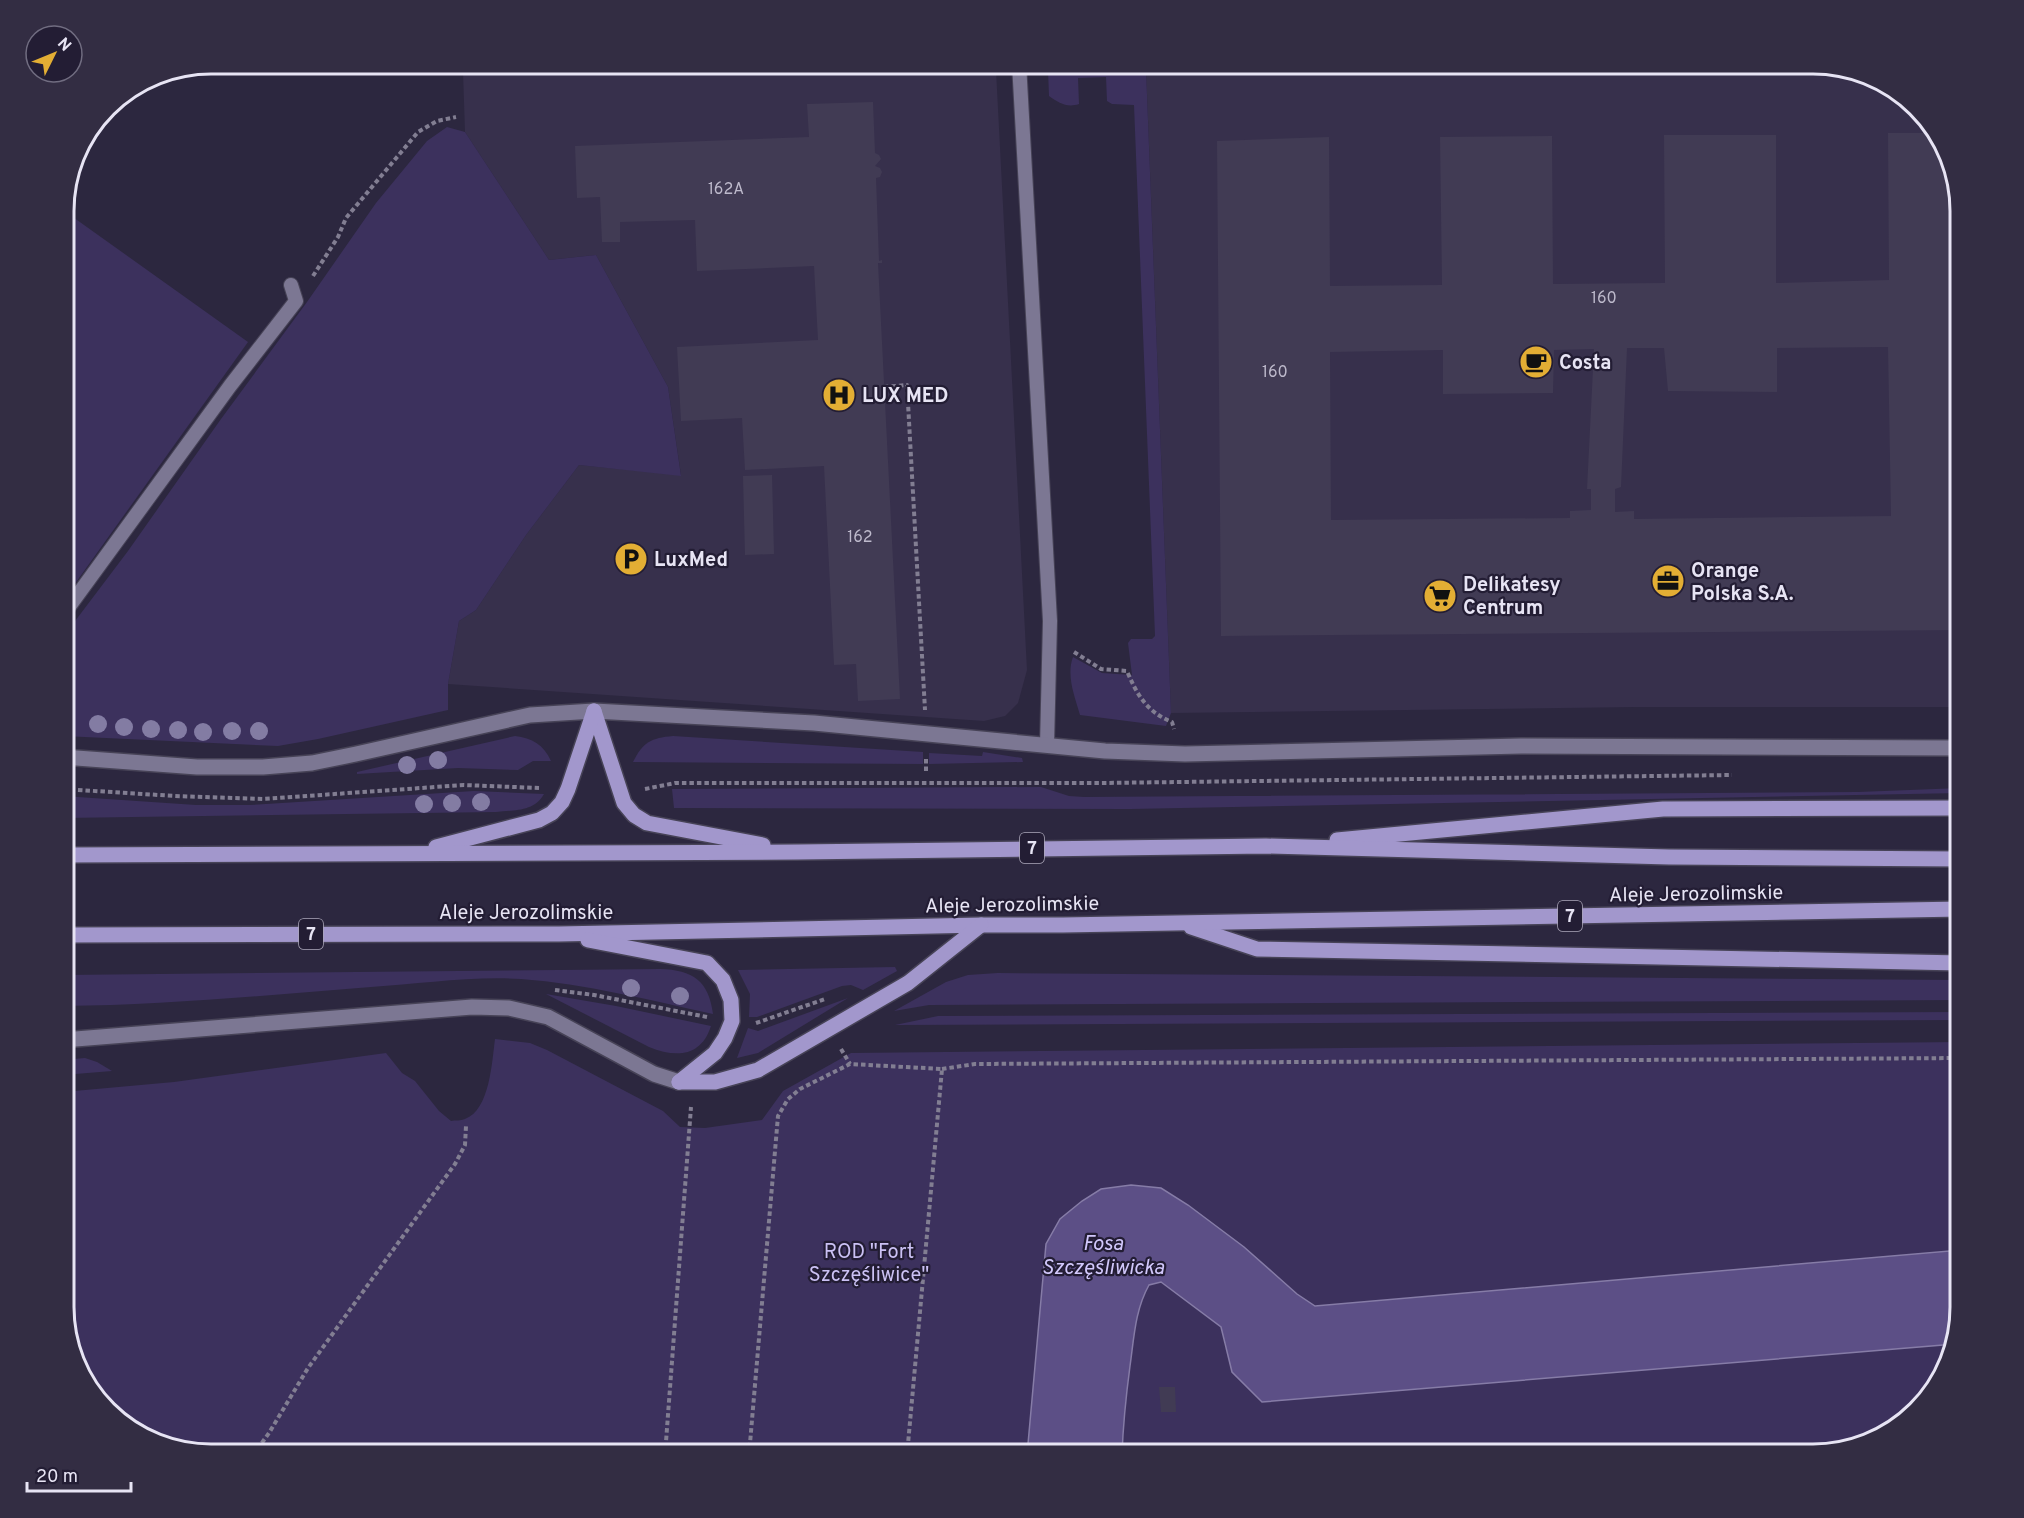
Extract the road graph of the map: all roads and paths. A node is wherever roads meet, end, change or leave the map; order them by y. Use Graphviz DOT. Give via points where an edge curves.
graph roads {
  1 [pos="1020,74"];
  2 [pos="456,117"];
  3 [pos="291,285"];
  4 [pos="296,301"];
  5 [pos="884,387"];
  6 [pos="74,600"];
  7 [pos="1068,648"];
  8 [pos="594,711"];
  9 [pos="1174,730"];
  10 [pos="926,733"];
  11 [pos="1047,745"];
  12 [pos="1950,748"];
  13 [pos="74,758"];
  14 [pos="926,771"];
  15 [pos="1738,775"];
  16 [pos="568,789"];
  17 [pos="74,790"];
  18 [pos="619,790"];
  19 [pos="1950,808"];
  20 [pos="1266,846"];
  21 [pos="798,852"];
  22 [pos="412,853"];
  23 [pos="74,855"];
  24 [pos="1950,859"];
  25 [pos="1950,909"];
  26 [pos="1179,923"];
  27 [pos="981,925"];
  28 [pos="559,934"];
  29 [pos="74,935"];
  30 [pos="1950,963"];
  31 [pos="74,1039"];
  32 [pos="845,1056"];
  33 [pos="1950,1058"];
  34 [pos="850,1064"];
  35 [pos="942,1069"];
  36 [pos="679,1082"];
  37 [pos="692,1103"];
  38 [pos="466,1126"];
  39 [pos="260,1444"];
  40 [pos="666,1444"];
  41 [pos="750,1444"];
  42 [pos="908,1444"];
  1 -- 11 [label="lane" via="1050,621"];
  2 -- 4 [label="path" via="437,121 418,132 346,218"];
  3 -- 4 [label="lane"];
  4 -- 6 [label="lane"];
  5 -- 10 [label="path" via="907,385"];
  7 -- 9 [label="path" via="1101,669 1127,671 1145,705 1172,722"];
  8 -- 10 [label="street"];
  8 -- 13 [label="street" via="530,715 312,763 263,768 197,768"];
  8 -- 16 [label="main road"];
  8 -- 18 [label="main road"];
  10 -- 11 [label="street"];
  10 -- 14 [label="path"];
  11 -- 12 [label="street" via="1185,754 1521,746"];
  15 -- 18 [label="path" via="1101,783 675,783"];
  16 -- 17 [label="path" via="464,785 263,799"];
  16 -- 22 [label="main road" via="552,813 539,820"];
  18 -- 21 [label="main road" via="634,815 647,823"];
  19 -- 20 [label="main road" via="1663,809"];
  20 -- 21 [label="main road, Aleje Jerozolimskie / 7"];
  20 -- 24 [label="main road, Aleje Jerozolimskie / 7" via="1669,857"];
  21 -- 22 [label="main road, Aleje Jerozolimskie / 7"];
  22 -- 23 [label="main road, Aleje Jerozolimskie / 7"];
  25 -- 26 [label="main road, Aleje Jerozolimskie / 7"];
  26 -- 27 [label="main road, Aleje Jerozolimskie / 7"];
  26 -- 30 [label="main road" via="1257,948"];
  27 -- 28 [label="main road, Aleje Jerozolimskie / 7"];
  27 -- 36 [label="main road" via="908,983 758,1070 715,1082"];
  28 -- 29 [label="main road, Aleje Jerozolimskie / 7"];
  28 -- 36 [label="main road" via="707,963 723,980 731,1000 732,1021 725,1038 715,1053"];
  31 -- 36 [label="street" via="472,1007 509,1008 548,1017 654,1074"];
  32 -- 34 [label="path"];
  33 -- 35 [label="path" via="975,1064"];
  34 -- 35 [label="path"];
  34 -- 41 [label="path" via="801,1089 788,1099 778,1116"];
  35 -- 42 [label="path"];
  37 -- 40 [label="path"];
  38 -- 39 [label="path" via="465,1145 455,1164 332,1334"];
}
